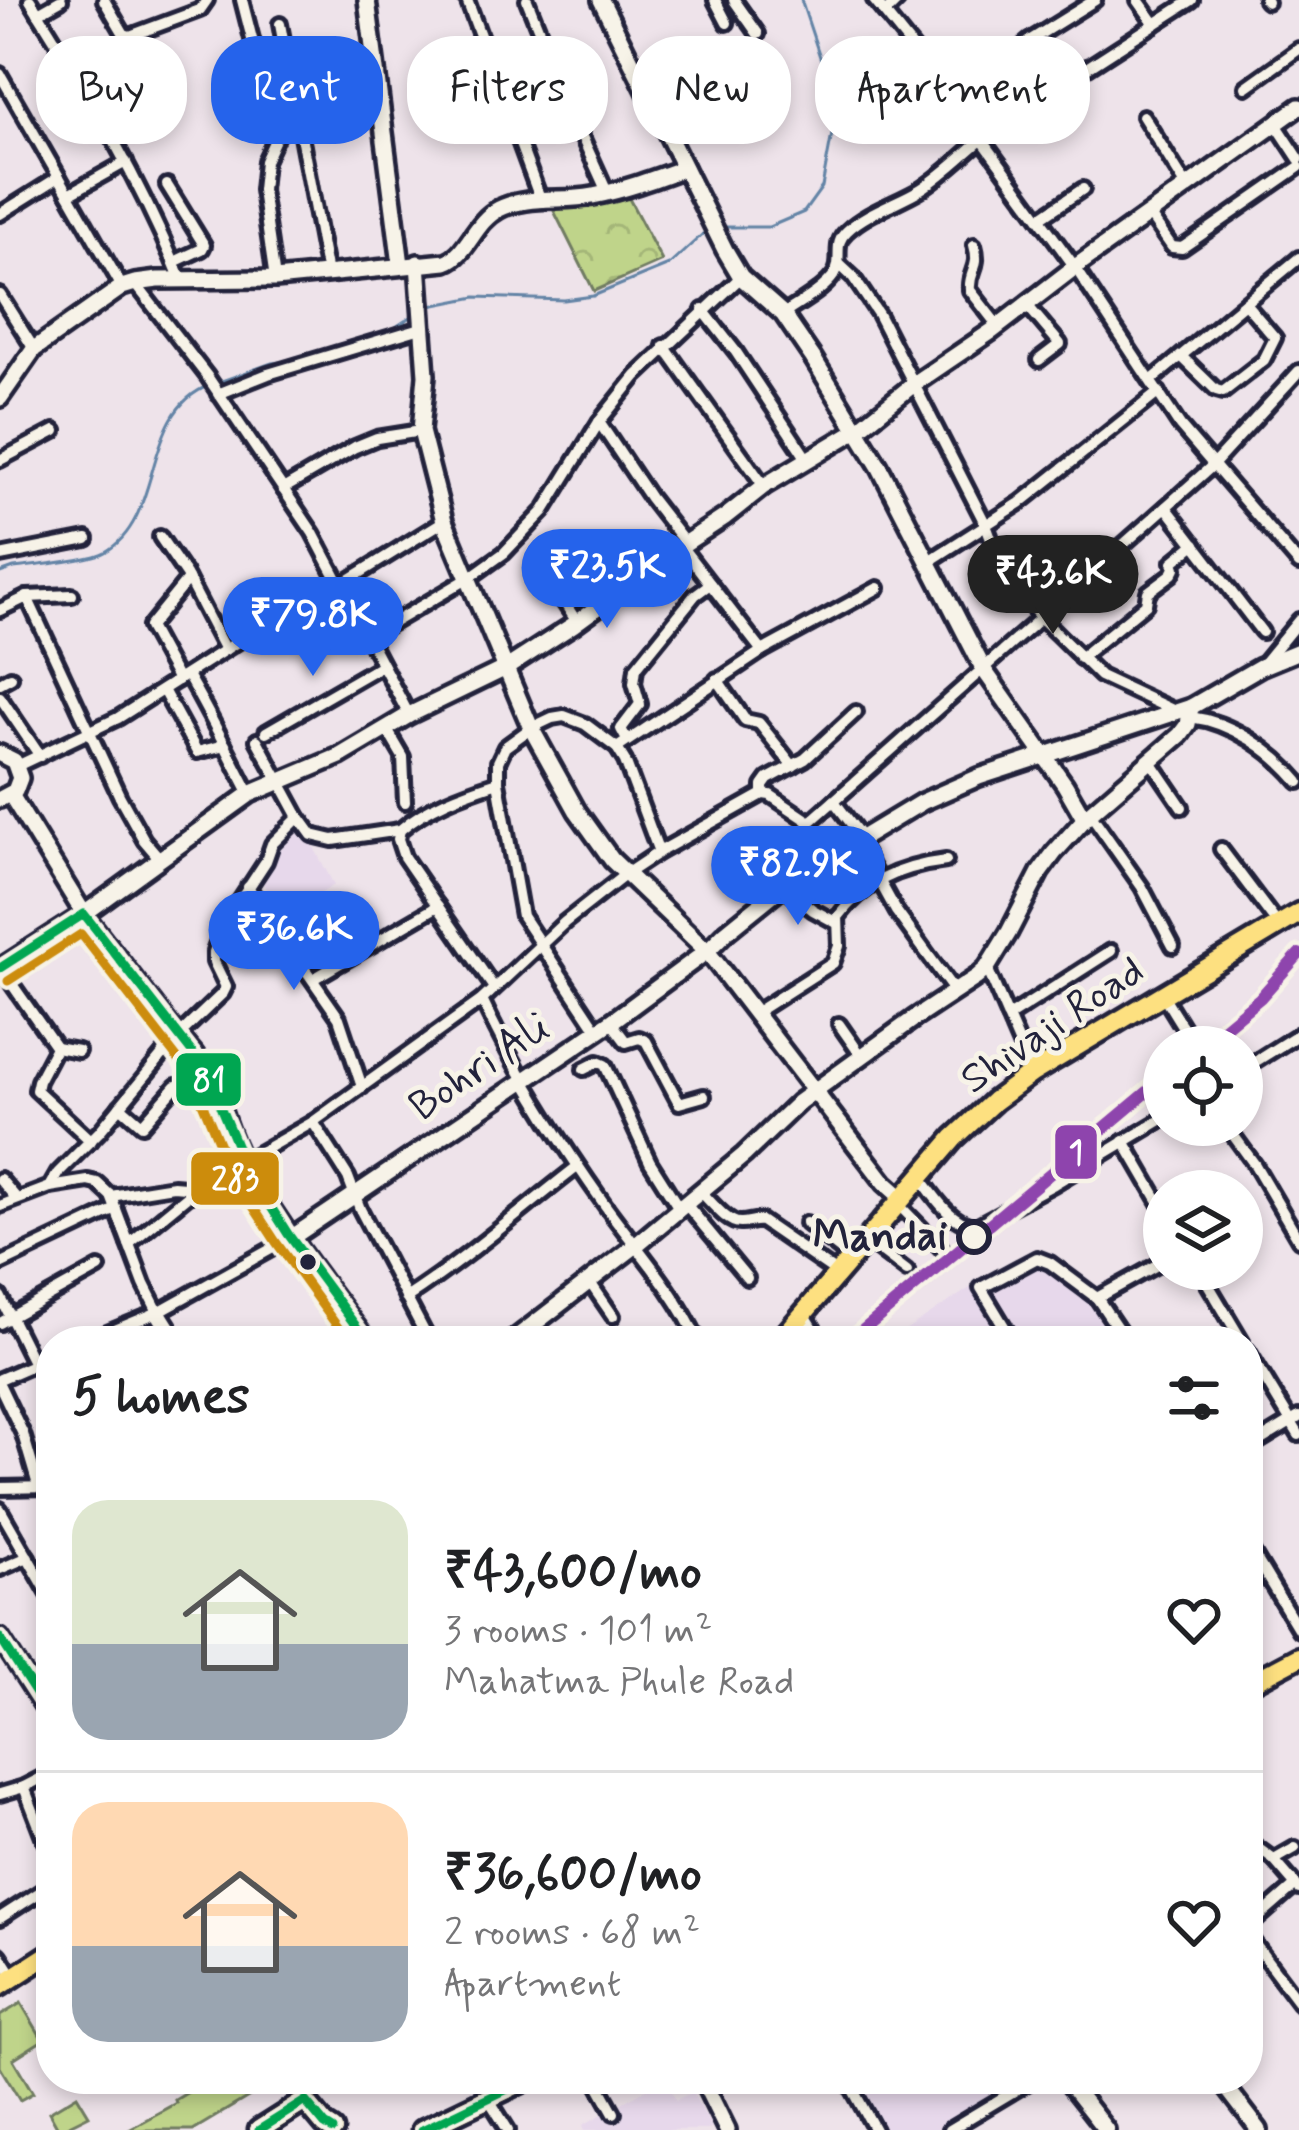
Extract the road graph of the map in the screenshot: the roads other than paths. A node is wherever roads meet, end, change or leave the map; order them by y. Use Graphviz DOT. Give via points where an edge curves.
graph roads {
  1 [pos="30,0"];
  2 [pos="61,0"];
  3 [pos="104,0"];
  4 [pos="206,0"];
  5 [pos="242,0"];
  6 [pos="367,0"];
  7 [pos="466,0"];
  8 [pos="527,0"];
  9 [pos="601,0"];
  10 [pos="715,0"];
  11 [pos="734,0"];
  12 [pos="874,0"];
  13 [pos="898,0"];
  14 [pos="1095,0"];
  15 [pos="1192,0"];
  16 [pos="1144,2"];
  17 [pos="38,13"];
  18 [pos="885,13"];
  19 [pos="727,23"];
  20 [pos="280,24"];
  21 [pos="1155,24"];
  22 [pos="758,34"];
  23 [pos="253,36"];
  24 [pos="282,36"];
  25 [pos="902,36"];
  26 [pos="1037,36"];
  27 [pos="1299,49"];
  28 [pos="1090,66"];
  29 [pos="1,78"];
  30 [pos="1246,87"];
  31 [pos="1299,107"];
  32 [pos="1142,116"];
  33 [pos="1276,124"];
  34 [pos="273,144"];
  35 [pos="301,144"];
  36 [pos="973,144"];
  37 [pos="984,144"];
  38 [pos="126,162"];
  39 [pos="1299,163"];
  40 [pos="684,167"];
  41 [pos="59,177"];
  42 [pos="166,184"];
  43 [pos="1187,188"];
  44 [pos="1083,189"];
  45 [pos="607,192"];
  46 [pos="69,194"];
  47 [pos="542,201"];
  48 [pos="0,214"];
  49 [pos="1149,214"];
  50 [pos="1040,218"];
  51 [pos="974,245"];
  52 [pos="1299,258"];
  53 [pos="174,262"];
  54 [pos="410,264"];
  55 [pos="839,264"];
  56 [pos="1075,267"];
  57 [pos="327,274"];
  58 [pos="741,278"];
  59 [pos="274,279"];
  60 [pos="181,280"];
  61 [pos="128,285"];
  62 [pos="0,295"];
  63 [pos="1245,303"];
  64 [pos="1027,304"];
  65 [pos="704,310"];
  66 [pos="783,314"];
  67 [pos="420,316"];
  68 [pos="998,326"];
  69 [pos="664,346"];
  70 [pos="34,349"];
  71 [pos="1182,356"];
  72 [pos="1039,359"];
  73 [pos="1299,371"];
  74 [pos="914,384"];
  75 [pos="1155,386"];
  76 [pos="216,392"];
  77 [pos="0,398"];
  78 [pos="599,422"];
  79 [pos="857,430"];
  80 [pos="55,431"];
  81 [pos="421,431"];
  82 [pos="807,459"];
  83 [pos="0,460"];
  84 [pos="1212,466"];
  85 [pos="764,486"];
  86 [pos="283,489"];
  87 [pos="1166,507"];
  88 [pos="444,521"];
  89 [pos="986,525"];
  90 [pos="160,537"];
  91 [pos="87,539"];
  92 [pos="683,544"];
  93 [pos="1195,544"];
  94 [pos="617,546"];
  95 [pos="571,549"];
  96 [pos="0,556"];
  97 [pos="928,562"];
  98 [pos="1299,564"];
  99 [pos="641,574"];
  100 [pos="469,578"];
  101 [pos="188,579"];
  102 [pos="710,584"];
  103 [pos="339,586"];
  104 [pos="878,588"];
  105 [pos="72,595"];
  106 [pos="27,597"];
  107 [pos="0,610"];
  108 [pos="1041,617"];
  109 [pos="1299,620"];
  110 [pos="577,622"];
  111 [pos="1262,632"];
  112 [pos="367,638"];
  113 [pos="225,650"];
  114 [pos="762,651"];
  115 [pos="1299,651"];
  116 [pos="1080,658"];
  117 [pos="382,665"];
  118 [pos="508,667"];
  119 [pos="1260,667"];
  120 [pos="983,670"];
  121 [pos="182,677"];
  122 [pos="717,679"];
  123 [pos="163,690"];
  124 [pos="0,697"];
  125 [pos="856,712"];
  126 [pos="1186,712"];
  127 [pos="409,715"];
  128 [pos="386,728"];
  129 [pos="531,728"];
  130 [pos="88,732"];
  131 [pos="622,744"];
  132 [pos="224,745"];
  133 [pos="0,754"];
  134 [pos="1043,754"];
  135 [pos="40,756"];
  136 [pos="1150,760"];
  137 [pos="17,766"];
  138 [pos="793,766"];
  139 [pos="280,782"];
  140 [pos="498,782"];
  141 [pos="1299,782"];
  142 [pos="250,794"];
  143 [pos="763,794"];
  144 [pos="4,801"];
  145 [pos="834,801"];
  146 [pos="405,802"];
  147 [pos="1182,807"];
  148 [pos="1087,816"];
  149 [pos="299,817"];
  150 [pos="810,822"];
  151 [pos="400,830"];
  152 [pos="861,841"];
  153 [pos="1221,849"];
  154 [pos="659,852"];
  155 [pos="160,860"];
  156 [pos="946,862"];
  157 [pos="626,874"];
  158 [pos="878,882"];
  159 [pos="783,886"];
  160 [pos="248,887"];
  161 [pos="438,906"];
  162 [pos="1299,913"];
  163 [pos="84,914"];
  164 [pos="837,923"];
  165 [pos="1279,926"];
  166 [pos="1174,946"];
  167 [pos="540,947"];
  168 [pos="1112,951"];
  169 [pos="707,952"];
  170 [pos="0,968"];
  171 [pos="987,968"];
  172 [pos="313,979"];
  173 [pos="494,988"];
  174 [pos="955,992"];
  175 [pos="1163,995"];
  176 [pos="482,1000"];
  177 [pos="755,1013"];
  178 [pos="1008,1017"];
  179 [pos="839,1024"];
  180 [pos="1183,1026"];
  181 [pos="604,1027"];
  182 [pos="359,1028"];
  183 [pos="345,1034"];
  184 [pos="1299,1034"];
  185 [pos="178,1036"];
  186 [pos="582,1042"];
  187 [pos="56,1047"];
  188 [pos="78,1051"];
  189 [pos="862,1057"];
  190 [pos="1263,1057"];
  191 [pos="1032,1073"];
  192 [pos="523,1083"];
  193 [pos="176,1086"];
  194 [pos="362,1087"];
  195 [pos="816,1090"];
  196 [pos="704,1096"];
  197 [pos="120,1106"];
  198 [pos="313,1121"];
  199 [pos="1143,1131"];
  200 [pos="91,1142"];
  201 [pos="1124,1142"];
  202 [pos="1241,1146"];
  203 [pos="242,1162"];
  204 [pos="577,1166"];
  205 [pos="1143,1174"];
  206 [pos="920,1177"];
  207 [pos="0,1179"];
  208 [pos="50,1187"];
  209 [pos="197,1188"];
  210 [pos="700,1191"];
  211 [pos="356,1196"];
  212 [pos="16,1199"];
  213 [pos="900,1201"];
  214 [pos="113,1203"];
  215 [pos="682,1205"];
  216 [pos="0,1206"];
  217 [pos="806,1223"];
  218 [pos="291,1238"];
  219 [pos="866,1240"];
  220 [pos="1299,1240"];
  221 [pos="129,1244"];
  222 [pos="635,1246"];
  223 [pos="949,1256"];
  224 [pos="0,1264"];
  225 [pos="845,1266"];
  226 [pos="99,1268"];
  227 [pos="907,1271"];
  228 [pos="1143,1273"];
  229 [pos="747,1278"];
  230 [pos="589,1281"];
  231 [pos="1212,1290"];
  232 [pos="0,1296"];
  233 [pos="406,1298"];
  234 [pos="1097,1298"];
  235 [pos="158,1312"];
  236 [pos="803,1312"];
  237 [pos="613,1316"];
  238 [pos="5,1320"];
  239 [pos="129,1326"];
  240 [pos="167,1326"];
  241 [pos="356,1326"];
  242 [pos="421,1326"];
  243 [pos="531,1326"];
  244 [pos="690,1326"];
  245 [pos="792,1326"];
  246 [pos="811,1326"];
  247 [pos="1004,1326"];
  248 [pos="1116,1326"];
  249 [pos="1233,1326"];
  250 [pos="34,1364"];
  251 [pos="1263,1373"];
  252 [pos="0,1383"];
  253 [pos="1295,1420"];
  254 [pos="1299,1435"];
  255 [pos="1263,1439"];
  256 [pos="36,1466"];
  257 [pos="36,1486"];
  258 [pos="0,1488"];
  259 [pos="0,1509"];
  260 [pos="28,1557"];
  261 [pos="0,1569"];
  262 [pos="1263,1570"];
  263 [pos="36,1571"];
  264 [pos="1299,1630"];
  265 [pos="0,1638"];
  266 [pos="1299,1657"];
  267 [pos="6,1663"];
  268 [pos="1263,1676"];
  269 [pos="36,1699"];
  270 [pos="36,1781"];
  271 [pos="24,1787"];
  272 [pos="1,1793"];
  273 [pos="36,1818"];
  274 [pos="1295,1848"];
  275 [pos="1263,1852"];
  276 [pos="1274,1860"];
  277 [pos="1297,1887"];
  278 [pos="36,1895"];
  279 [pos="0,1918"];
  280 [pos="1263,1918"];
  281 [pos="1263,1952"];
  282 [pos="0,1955"];
  283 [pos="36,1963"];
  284 [pos="7,1982"];
  285 [pos="1299,2003"];
  286 [pos="303,2094"];
  287 [pos="309,2094"];
  288 [pos="496,2094"];
  289 [pos="603,2094"];
  290 [pos="710,2094"];
  291 [pos="855,2094"];
  292 [pos="1009,2094"];
  293 [pos="1078,2094"];
  294 [pos="1231,2094"];
  295 [pos="488,2098"];
  296 [pos="305,2102"];
  297 [pos="614,2113"];
  298 [pos="259,2130"];
  299 [pos="333,2130"];
  300 [pos="422,2130"];
  301 [pos="508,2130"];
  302 [pos="728,2130"];
  303 [pos="875,2130"];
  304 [pos="949,2130"];
  305 [pos="1106,2130"];
  306 [pos="1259,2130"];
  1 -- 17 [label="street"];
  2 -- 17 [label="street"];
  3 -- 4 [label="street" via="130,36 200,10"];
  5 -- 23 [label="street"];
  6 -- 54 [label="street"];
  7 -- 47 [label="street"];
  8 -- 45 [label="street"];
  9 -- 40 [label="street"];
  10 -- 19 [label="street"];
  11 -- 22 [label="street"];
  12 -- 18 [label="street"];
  13 -- 18 [label="street"];
  14 -- 26 [label="street"];
  15 -- 21 [label="street"];
  16 -- 21 [label="street"];
  17 -- 38 [label="street"];
  18 -- 25 [label="street"];
  20 -- 24 [label="street"];
  21 -- 28 [label="street"];
  27 -- 30 [label="street"];
  29 -- 41 [label="street"];
  31 -- 33 [label="street"];
  32 -- 43 [label="street"];
  33 -- 39 [label="street"];
  33 -- 43 [label="street"];
  34 -- 59 [label="street" via="262,190"];
  35 -- 57 [label="street"];
  36 -- 55 [label="street" via="924,187 849,228 839,239"];
  37 -- 50 [label="street"];
  38 -- 46 [label="street"];
  38 -- 53 [label="street"];
  39 -- 49 [label="street" via="1182,248 1172,247"];
  40 -- 45 [label="street"];
  40 -- 58 [label="street"];
  41 -- 46 [label="street"];
  41 -- 48 [label="street"];
  42 -- 53 [label="street" via="204,245"];
  43 -- 49 [label="street"];
  44 -- 50 [label="street"];
  45 -- 47 [label="street"];
  46 -- 61 [label="street"];
  47 -- 54 [label="street" via="497,210 453,260"];
  49 -- 56 [label="street"];
  50 -- 56 [label="street"];
  51 -- 68 [label="street" via="970,290"];
  52 -- 63 [label="street"];
  53 -- 60 [label="street"];
  54 -- 57 [label="street"];
  54 -- 67 [label="street"];
  55 -- 66 [label="street" via="818,291"];
  55 -- 74 [label="street" via="878,314"];
  56 -- 64 [label="street"];
  56 -- 75 [label="street"];
  57 -- 59 [label="street"];
  58 -- 65 [label="street"];
  58 -- 66 [label="street"];
  59 -- 60 [label="street"];
  60 -- 61 [label="street"];
  61 -- 70 [label="street"];
  61 -- 76 [label="street"];
  62 -- 70 [label="street"];
  63 -- 71 [label="street"];
  63 -- 71 [label="street" via="1276,338 1264,360 1223,392"];
  64 -- 68 [label="street"];
  64 -- 72 [label="street" via="1060,344"];
  65 -- 69 [label="street"];
  65 -- 82 [label="street"];
  66 -- 79 [label="street"];
  67 -- 76 [label="street"];
  67 -- 81 [label="street"];
  68 -- 74 [label="street"];
  69 -- 78 [label="street"];
  69 -- 85 [label="street"];
  70 -- 77 [label="street"];
  71 -- 75 [label="street"];
  73 -- 84 [label="street"];
  74 -- 79 [label="street"];
  74 -- 89 [label="street"];
  75 -- 84 [label="street"];
  75 -- 89 [label="street"];
  76 -- 86 [label="street"];
  78 -- 92 [label="street"];
  78 -- 100 [label="street" via="544,511"];
  79 -- 82 [label="street"];
  79 -- 97 [label="street"];
  80 -- 83 [label="street"];
  81 -- 86 [label="street" via="355,447"];
  81 -- 88 [label="street"];
  82 -- 85 [label="street"];
  84 -- 87 [label="street"];
  84 -- 98 [label="street"];
  85 -- 92 [label="street"];
  86 -- 103 [label="street"];
  87 -- 93 [label="street"];
  87 -- 108 [label="street"];
  88 -- 100 [label="street"];
  88 -- 103 [label="street"];
  89 -- 97 [label="street"];
  89 -- 108 [label="street" via="1000,563"];
  90 -- 101 [label="street"];
  91 -- 96 [label="street"];
  92 -- 99 [label="street"];
  92 -- 102 [label="street"];
  93 -- 111 [label="street"];
  93 -- 116 [label="street" via="1148,592 1146,604"];
  94 -- 99 [label="street"];
  95 -- 110 [label="street" via="580,564 556,590"];
  97 -- 120 [label="street"];
  99 -- 110 [label="street"];
  100 -- 112 [label="street"];
  100 -- 118 [label="street"];
  101 -- 113 [label="street"];
  101 -- 121 [label="street" via="149,627"];
  102 -- 114 [label="street"];
  102 -- 131 [label="street" via="636,668 640,704 621,729"];
  103 -- 112 [label="street"];
  103 -- 113 [label="street"];
  104 -- 114 [label="street"];
  105 -- 106 [label="street"];
  106 -- 107 [label="street"];
  106 -- 130 [label="street"];
  108 -- 116 [label="street"];
  108 -- 120 [label="street"];
  109 -- 119 [label="street"];
  110 -- 118 [label="street"];
  112 -- 117 [label="street"];
  113 -- 121 [label="street"];
  114 -- 122 [label="street"];
  115 -- 119 [label="street"];
  116 -- 126 [label="street" via="1100,676"];
  117 -- 127 [label="street"];
  117 -- 139 [label="street" via="262,736"];
  118 -- 127 [label="street"];
  118 -- 129 [label="street"];
  119 -- 126 [label="street"];
  120 -- 134 [label="street"];
  120 -- 145 [label="street"];
  121 -- 123 [label="street"];
  121 -- 132 [label="street"];
  122 -- 131 [label="street"];
  122 -- 138 [label="street"];
  123 -- 130 [label="street"];
  123 -- 132 [label="street" via="197,752"];
  124 -- 135 [label="street"];
  125 -- 138 [label="street"];
  126 -- 134 [label="street, Bohri Ali"];
  126 -- 136 [label="street" via="1180,735"];
  126 -- 141 [label="street" via="1251,740"];
  127 -- 128 [label="street"];
  128 -- 139 [label="street"];
  128 -- 146 [label="street" via="403,757"];
  129 -- 131 [label="street" via="573,718"];
  129 -- 140 [label="street" via="500,755"];
  129 -- 157 [label="street" via="577,811"];
  130 -- 135 [label="street"];
  130 -- 155 [label="street"];
  131 -- 154 [label="street"];
  132 -- 142 [label="street"];
  133 -- 137 [label="street"];
  134 -- 148 [label="street"];
  134 -- 152 [label="street, Bohri Ali" via="953,786"];
  135 -- 137 [label="street"];
  136 -- 147 [label="street"];
  136 -- 148 [label="street"];
  137 -- 144 [label="street" via="20,778"];
  138 -- 143 [label="street" via="768,779"];
  139 -- 142 [label="street"];
  139 -- 149 [label="street"];
  140 -- 151 [label="street"];
  140 -- 167 [label="street" via="518,901"];
  142 -- 155 [label="street"];
  143 -- 150 [label="street"];
  143 -- 154 [label="street"];
  144 -- 163 [label="street" via="26,817"];
  145 -- 150 [label="street"];
  145 -- 152 [label="street"];
  148 -- 166 [label="street" via="1142,887"];
  148 -- 171 [label="street" via="1040,872"];
  149 -- 151 [label="street" via="322,839"];
  149 -- 160 [label="street"];
  150 -- 159 [label="street"];
  151 -- 161 [label="street" via="400,849"];
  152 -- 158 [label="street"];
  152 -- 159 [label="street, Bohri Ali"];
  153 -- 165 [label="street"];
  154 -- 157 [label="street"];
  155 -- 163 [label="street"];
  156 -- 158 [label="street"];
  157 -- 167 [label="street"];
  157 -- 169 [label="street"];
  158 -- 164 [label="street" via="846,905"];
  158 -- 174 [label="street"];
  159 -- 164 [label="street"];
  159 -- 169 [label="street, Bohri Ali"];
  160 -- 172 [label="street"];
  160 -- 185 [label="street" via="214,952 226,987"];
  161 -- 172 [label="street"];
  161 -- 173 [label="street"];
  162 -- 165 [label="highway, Shivaji Road"];
  163 -- 170 [label="street"];
  163 -- 185 [label="street"];
  164 -- 177 [label="street" via="832,963"];
  165 -- 175 [label="highway, Shivaji Road"];
  167 -- 173 [label="street"];
  167 -- 181 [label="street"];
  168 -- 178 [label="street"];
  169 -- 177 [label="street"];
  169 -- 181 [label="street, Bohri Ali"];
  170 -- 187 [label="street"];
  171 -- 174 [label="street"];
  171 -- 178 [label="street"];
  172 -- 183 [label="street"];
  173 -- 176 [label="street"];
  174 -- 189 [label="street"];
  175 -- 180 [label="street"];
  175 -- 191 [label="highway, Shivaji Road"];
  176 -- 192 [label="street"];
  176 -- 194 [label="street"];
  177 -- 195 [label="street"];
  178 -- 191 [label="street"];
  179 -- 189 [label="street"];
  181 -- 186 [label="street, Bohri Ali"];
  181 -- 196 [label="street" via="626,1042 646,1041 679,1102"];
  182 -- 183 [label="street"];
  183 -- 194 [label="street"];
  184 -- 190 [label="street"];
  185 -- 197 [label="street"];
  185 -- 203 [label="street" via="214,1084"];
  186 -- 192 [label="street, Bohri Ali"];
  186 -- 215 [label="street" via="589,1066 604,1065 650,1162"];
  187 -- 188 [label="street"];
  187 -- 200 [label="street" via="36,1090"];
  189 -- 195 [label="street"];
  191 -- 206 [label="highway, Shivaji Road"];
  192 -- 204 [label="street"];
  192 -- 211 [label="street, Bohri Ali"];
  193 -- 197 [label="street" via="142,1125"];
  194 -- 198 [label="street"];
  195 -- 210 [label="street"];
  195 -- 213 [label="street"];
  197 -- 200 [label="street"];
  198 -- 203 [label="street"];
  198 -- 211 [label="street"];
  199 -- 201 [label="street"];
  200 -- 208 [label="street"];
  201 -- 205 [label="street"];
  201 -- 206 [label="street" via="976,1226 958,1221"];
  202 -- 220 [label="street"];
  203 -- 209 [label="street"];
  203 -- 218 [label="street"];
  204 -- 222 [label="street"];
  204 -- 233 [label="street"];
  206 -- 213 [label="highway, Shivaji Road"];
  207 -- 212 [label="street"];
  208 -- 212 [label="street"];
  208 -- 214 [label="street" via="88,1180"];
  209 -- 214 [label="street" via="173,1186"];
  209 -- 221 [label="street"];
  210 -- 215 [label="street"];
  210 -- 225 [label="street" via="732,1222 761,1221"];
  211 -- 218 [label="street, Bohri Ali"];
  211 -- 233 [label="street"];
  212 -- 216 [label="street"];
  213 -- 219 [label="highway, Shivaji Road"];
  213 -- 223 [label="street"];
  214 -- 221 [label="street"];
  214 -- 224 [label="street"];
  215 -- 222 [label="street"];
  215 -- 229 [label="street"];
  217 -- 225 [label="street"];
  218 -- 235 [label="street"];
  218 -- 241 [label="street"];
  219 -- 225 [label="highway, Shivaji Road"];
  219 -- 227 [label="street"];
  221 -- 235 [label="street"];
  222 -- 230 [label="street"];
  222 -- 244 [label="street"];
  225 -- 236 [label="highway, Shivaji Road"];
  226 -- 238 [label="street"];
  228 -- 234 [label="street"];
  230 -- 237 [label="street"];
  230 -- 243 [label="street"];
  231 -- 249 [label="street"];
  232 -- 238 [label="street"];
  233 -- 242 [label="street"];
  234 -- 247 [label="street" via="1037,1258 981,1288"];
  234 -- 248 [label="street"];
  235 -- 239 [label="street"];
  235 -- 240 [label="street"];
  236 -- 245 [label="highway, Shivaji Road"];
  236 -- 246 [label="street"];
  238 -- 250 [label="street"];
  250 -- 252 [label="street"];
  251 -- 253 [label="street"];
  252 -- 256 [label="street"];
  253 -- 254 [label="street"];
  253 -- 255 [label="street"];
  257 -- 258 [label="street"];
  259 -- 260 [label="street"];
  260 -- 261 [label="street"];
  260 -- 263 [label="street"];
  262 -- 264 [label="street"];
  265 -- 267 [label="street"];
  266 -- 268 [label="highway"];
  267 -- 269 [label="street"];
  270 -- 271 [label="street"];
  271 -- 272 [label="street"];
  271 -- 273 [label="street"];
  274 -- 276 [label="street"];
  275 -- 276 [label="street"];
  276 -- 277 [label="street"];
  277 -- 280 [label="street"];
  278 -- 279 [label="street"];
  281 -- 285 [label="street"];
  282 -- 284 [label="street"];
  283 -- 284 [label="highway"];
  286 -- 296 [label="street"];
  287 -- 296 [label="street"];
  288 -- 295 [label="highway"];
  289 -- 297 [label="street"];
  290 -- 302 [label="street"];
  291 -- 303 [label="street"];
  292 -- 304 [label="street"];
  293 -- 305 [label="street"];
  294 -- 306 [label="street"];
  295 -- 300 [label="highway"];
  295 -- 301 [label="street"];
  296 -- 298 [label="highway"];
  296 -- 299 [label="highway"];
}
